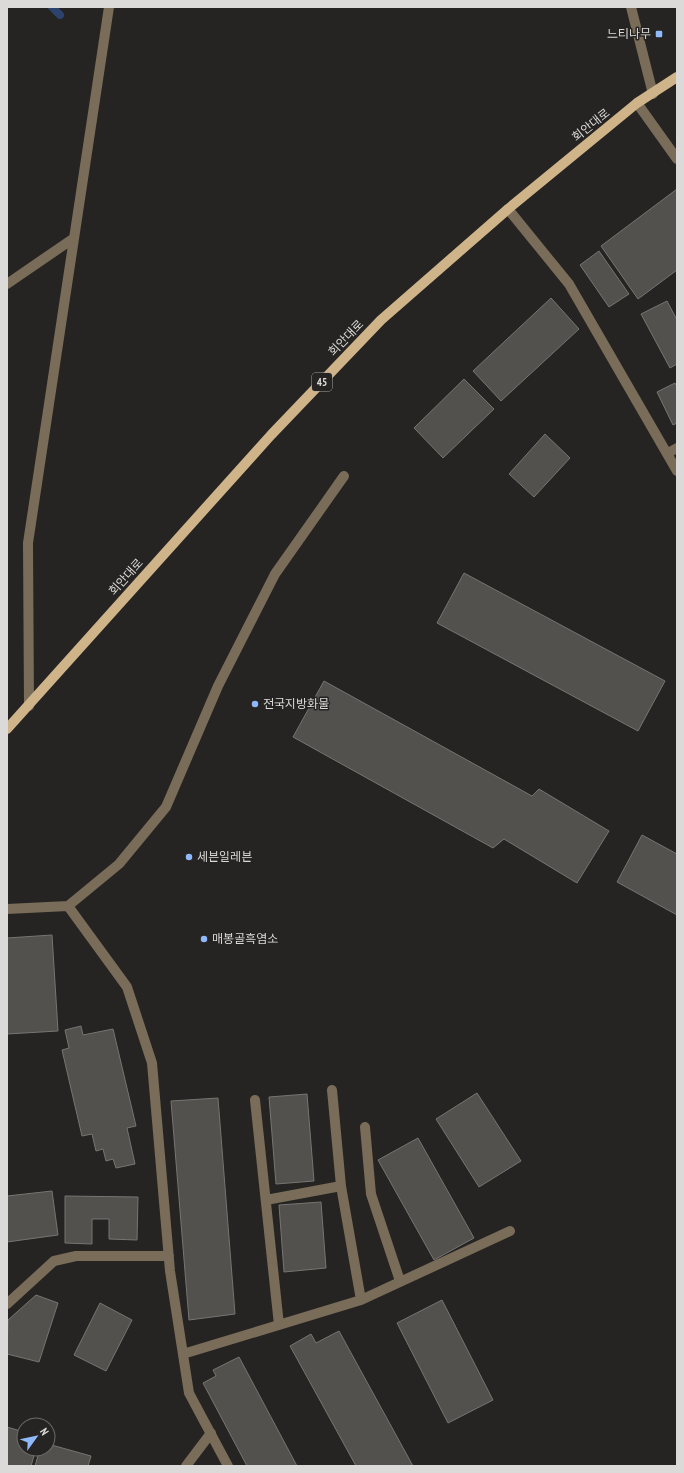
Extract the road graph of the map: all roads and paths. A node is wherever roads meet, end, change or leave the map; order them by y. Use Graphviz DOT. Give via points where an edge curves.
graph roads {
  1 [pos="109,7"];
  2 [pos="631,7"];
  3 [pos="677,77"];
  4 [pos="653,94"];
  5 [pos="637,104"];
  6 [pos="677,159"];
  7 [pos="508,209"];
  8 [pos="74,238"];
  9 [pos="7,284"];
  10 [pos="677,448"];
  11 [pos="668,453"];
  12 [pos="677,471"];
  13 [pos="344,476"];
  14 [pos="29,706"];
  15 [pos="9,723"];
  16 [pos="68,906"];
  17 [pos="7,909"];
  18 [pos="332,1090"];
  19 [pos="255,1100"];
  20 [pos="365,1127"];
  21 [pos="341,1186"];
  22 [pos="266,1200"];
  23 [pos="510,1231"];
  24 [pos="169,1256"];
  25 [pos="400,1281"];
  26 [pos="361,1300"];
  27 [pos="7,1304"];
  28 [pos="279,1325"];
  29 [pos="183,1354"];
  30 [pos="211,1433"];
  31 [pos="186,1466"];
  32 [pos="228,1466"];
  1 -- 8 [label="street"];
  2 -- 4 [label="street"];
  3 -- 4 [label="main road, 회안대로 / 45"];
  4 -- 5 [label="main road, 회안대로 / 45"];
  5 -- 6 [label="street"];
  5 -- 7 [label="main road, 회안대로 / 45"];
  7 -- 11 [label="street" via="569,284"];
  7 -- 14 [label="main road, 회안대로 / 45" via="376,326 271,435"];
  8 -- 9 [label="street"];
  8 -- 14 [label="street" via="28,543"];
  10 -- 11 [label="street"];
  11 -- 12 [label="street"];
  13 -- 16 [label="street" via="274,574 218,686 166,807 119,864"];
  14 -- 15 [label="main road, 회안대로 / 45"];
  16 -- 17 [label="street"];
  16 -- 24 [label="street" via="127,987 152,1063"];
  18 -- 21 [label="street"];
  19 -- 22 [label="street"];
  20 -- 25 [label="street" via="371,1194"];
  21 -- 22 [label="street"];
  21 -- 26 [label="street"];
  22 -- 28 [label="street"];
  23 -- 25 [label="street"];
  24 -- 27 [label="street" via="76,1256 54,1262"];
  24 -- 29 [label="street"];
  25 -- 26 [label="street"];
  26 -- 28 [label="street"];
  28 -- 29 [label="street"];
  29 -- 30 [label="street" via="189,1393"];
  30 -- 31 [label="street"];
  30 -- 32 [label="street"];
}
